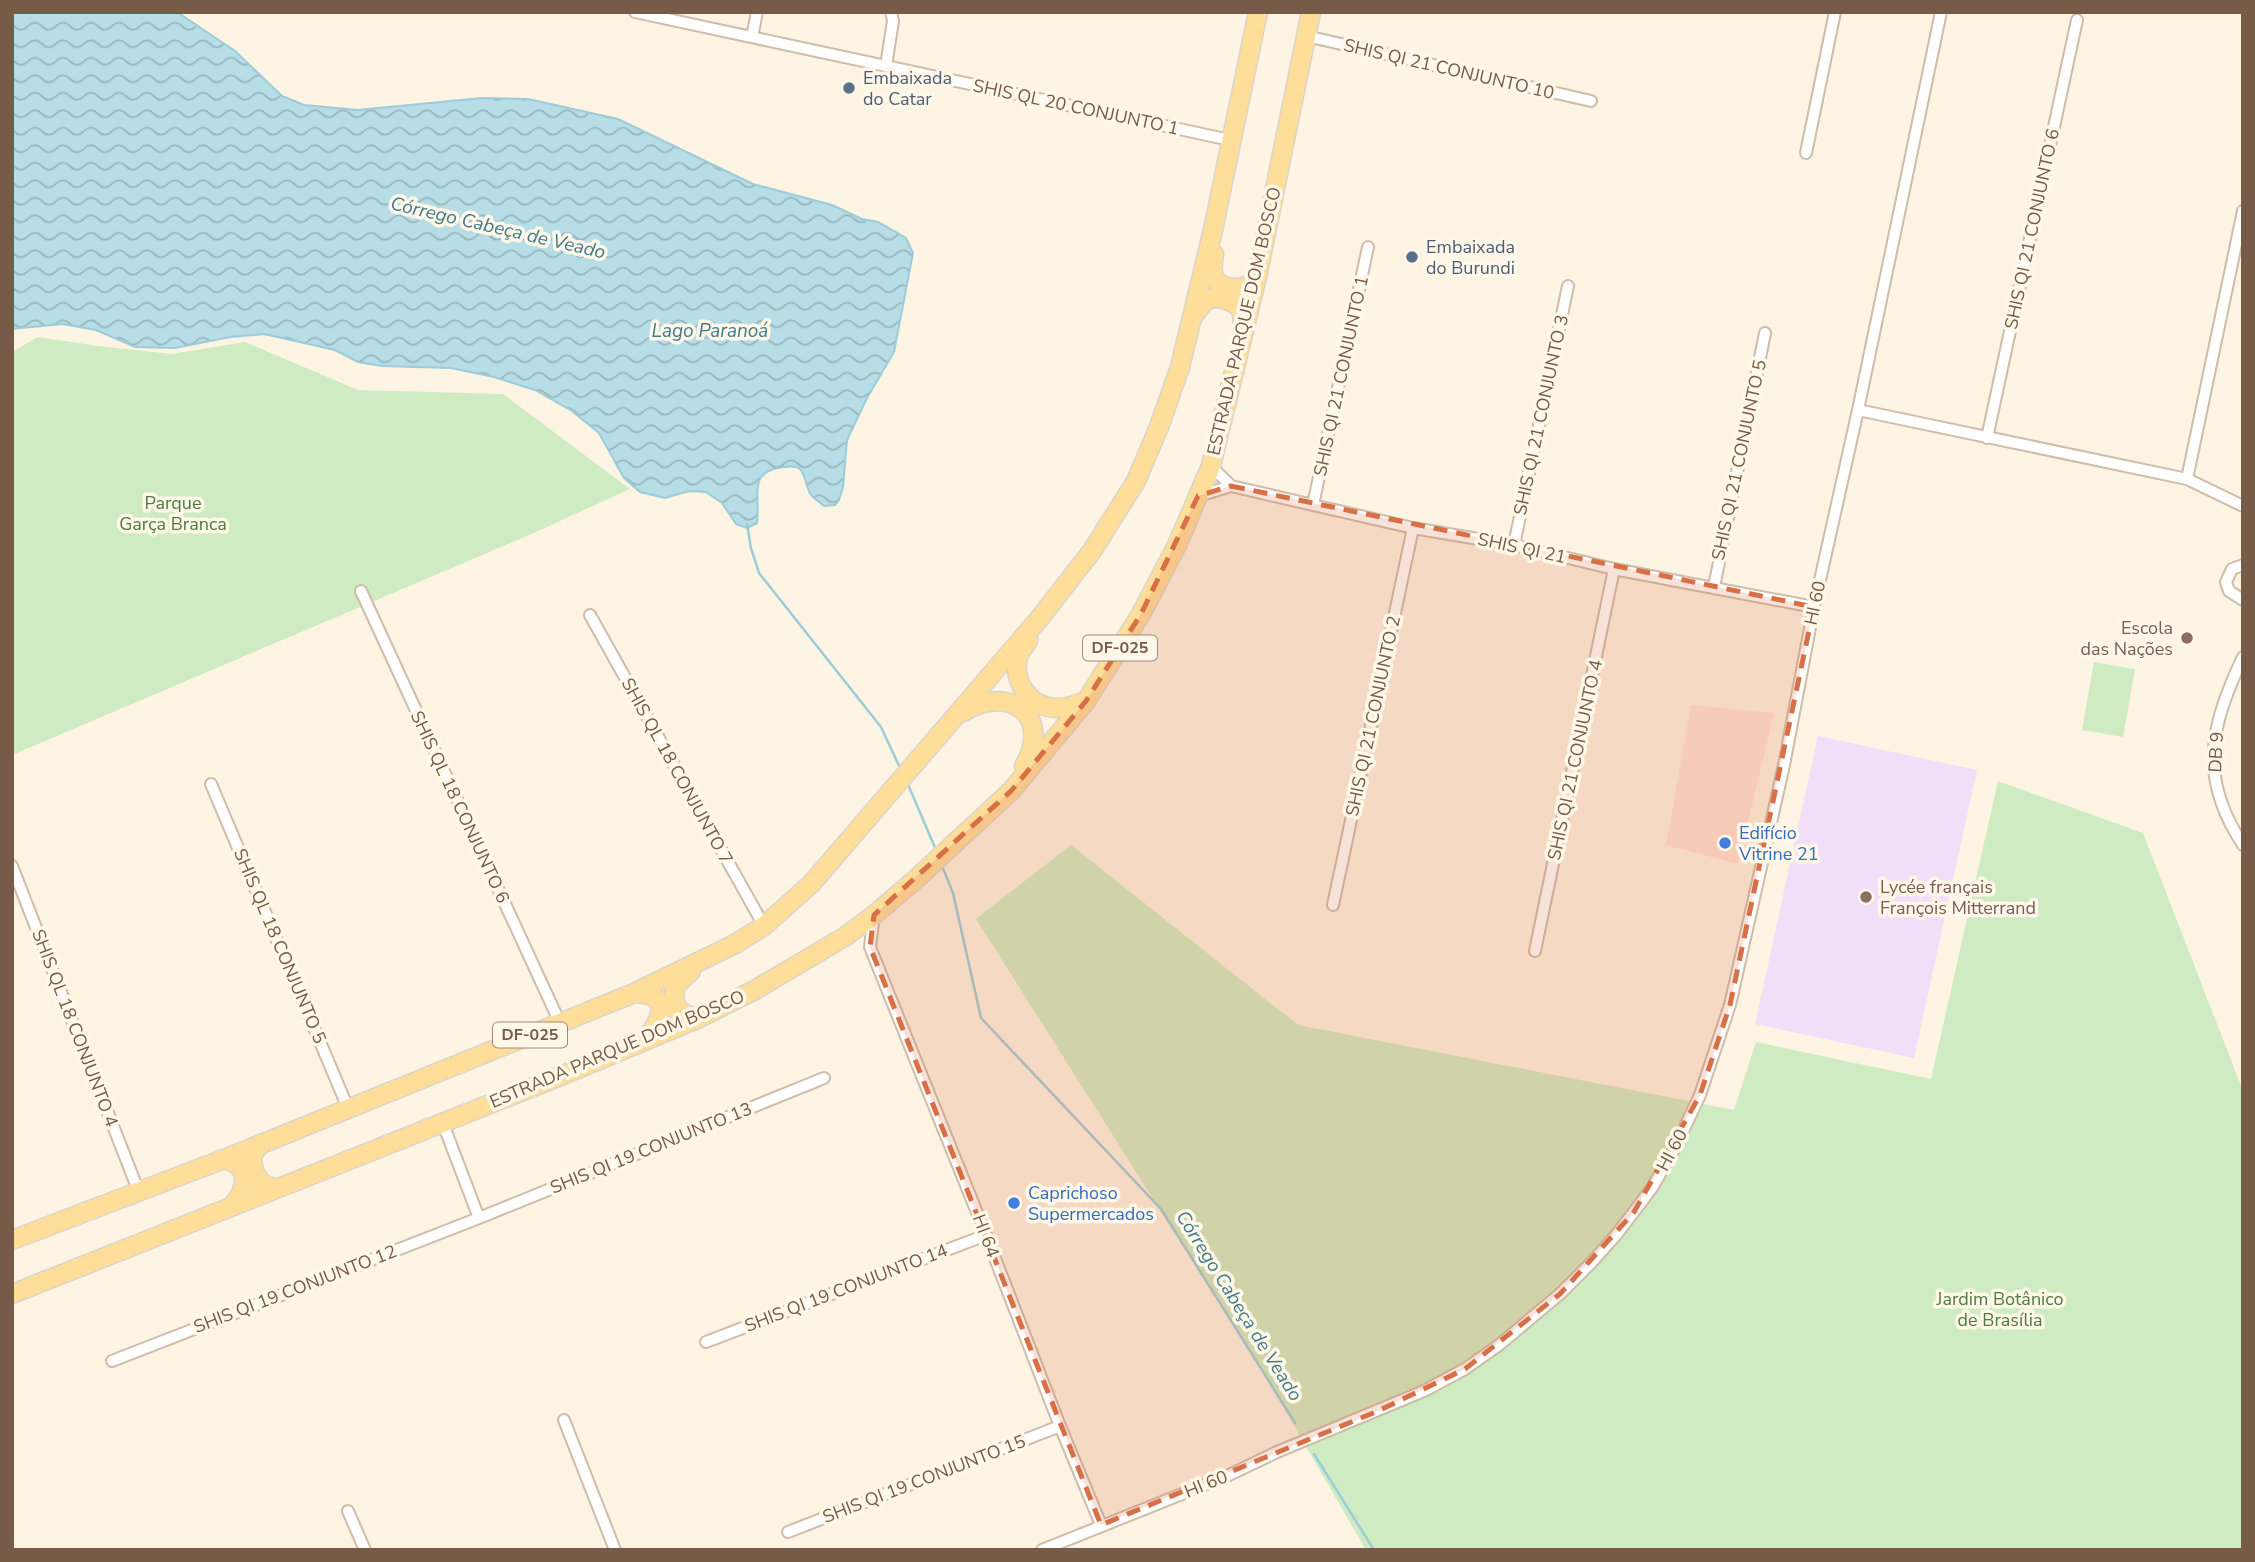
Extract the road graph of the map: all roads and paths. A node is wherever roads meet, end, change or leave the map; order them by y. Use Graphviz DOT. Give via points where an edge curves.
graph roads {
  1 [pos="635,12"];
  2 [pos="757,12"];
  3 [pos="891,12"];
  4 [pos="1258,12"];
  5 [pos="1835,12"];
  6 [pos="1941,12"];
  7 [pos="2077,20"];
  8 [pos="1309,22"];
  9 [pos="752,37"];
  10 [pos="886,66"];
  11 [pos="1591,101"];
  12 [pos="1230,140"];
  13 [pos="1806,153"];
  14 [pos="2243,211"];
  15 [pos="1213,230"];
  16 [pos="1368,247"];
  17 [pos="1258,277"];
  18 [pos="1568,286"];
  19 [pos="1193,317"];
  20 [pos="1245,331"];
  21 [pos="1765,333"];
  22 [pos="1857,410"];
  23 [pos="1987,438"];
  24 [pos="1211,466"];
  25 [pos="2187,479"];
  26 [pos="1231,486"];
  27 [pos="1198,496"];
  28 [pos="1313,505"];
  29 [pos="2243,506"];
  30 [pos="1413,528"];
  31 [pos="1514,545"];
  32 [pos="2243,565"];
  33 [pos="1614,569"];
  34 [pos="1714,587"];
  35 [pos="361,591"];
  36 [pos="2243,600"];
  37 [pos="1814,607"];
  38 [pos="590,615"];
  39 [pos="1039,619"];
  40 [pos="2243,657"];
  41 [pos="1086,701"];
  42 [pos="952,719"];
  43 [pos="211,784"];
  44 [pos="1012,791"];
  45 [pos="2243,845"];
  46 [pos="12,866"];
  47 [pos="1333,905"];
  48 [pos="873,915"];
  49 [pos="764,926"];
  50 [pos="846,936"];
  51 [pos="870,947"];
  52 [pos="1535,951"];
  53 [pos="710,956"];
  54 [pos="634,993"];
  55 [pos="697,1019"];
  56 [pos="560,1023"];
  57 [pos="644,1041"];
  58 [pos="824,1077"];
  59 [pos="348,1108"];
  60 [pos="442,1121"];
  61 [pos="266,1141"];
  62 [pos="224,1159"];
  63 [pos="278,1188"];
  64 [pos="138,1190"];
  65 [pos="232,1206"];
  66 [pos="479,1218"];
  67 [pos="986,1234"];
  68 [pos="12,1240"];
  69 [pos="12,1294"];
  70 [pos="706,1342"];
  71 [pos="112,1361"];
  72 [pos="564,1420"];
  73 [pos="1060,1426"];
  74 [pos="348,1511"];
  75 [pos="1101,1525"];
  76 [pos="788,1531"];
  77 [pos="365,1550"];
  78 [pos="615,1550"];
  79 [pos="1042,1550"];
  1 -- 9 [label="street, SHIS QL 20 CONJUNTO 1"];
  2 -- 9 [label="street"];
  3 -- 10 [label="street"];
  4 -- 12 [label="main road, DF-025"];
  5 -- 13 [label="street"];
  6 -- 22 [label="street, HI 60"];
  7 -- 23 [label="street, SHIS QI 21 CONJUNTO 6"];
  8 -- 11 [label="street, SHIS QI 21 CONJUNTO 10"];
  8 -- 17 [label="main road, ESTRADA PARQUE DOM BOSCO / DF-025"];
  9 -- 10 [label="street, SHIS QL 20 CONJUNTO 1"];
  10 -- 12 [label="street, SHIS QL 20 CONJUNTO 1"];
  12 -- 15 [label="main road, DF-025"];
  14 -- 25 [label="street"];
  15 -- 17 [label="main road" via="1212,271 1217,282 1244,288"];
  15 -- 19 [label="main road, DF-025"];
  16 -- 28 [label="street, SHIS QI 21 CONJUNTO 1"];
  17 -- 20 [label="main road, ESTRADA PARQUE DOM BOSCO / DF-025"];
  18 -- 31 [label="street, SHIS QI 21 CONJUNTO 3"];
  19 -- 20 [label="main road" via="1206,301 1227,300 1241,309"];
  19 -- 39 [label="main road, DF-025" via="1180,367 1136,481 1092,551"];
  20 -- 24 [label="main road, ESTRADA PARQUE DOM BOSCO / DF-025"];
  21 -- 34 [label="street, SHIS QI 21 CONJUNTO 5"];
  22 -- 23 [label="street"];
  22 -- 37 [label="street, HI 60"];
  23 -- 25 [label="street"];
  24 -- 26 [label="street"];
  24 -- 27 [label="main road, ESTRADA PARQUE DOM BOSCO / DF-025"];
  25 -- 29 [label="street"];
  26 -- 27 [label="street, SHIS QI 21"];
  26 -- 28 [label="street, SHIS QI 21"];
  27 -- 41 [label="main road, ESTRADA PARQUE DOM BOSCO / DF-025" via="1142,614"];
  28 -- 30 [label="street, SHIS QI 21"];
  30 -- 31 [label="street, SHIS QI 21"];
  30 -- 47 [label="street, SHIS QI 21 CONJUNTO 2"];
  31 -- 33 [label="street, SHIS QI 21"];
  32 -- 36 [label="street" via="2232,569 2226,582 2229,591"];
  33 -- 34 [label="street, SHIS QI 21"];
  33 -- 52 [label="street, SHIS QI 21 CONJUNTO 4"];
  34 -- 37 [label="street, SHIS QI 21"];
  35 -- 56 [label="street, SHIS QL 18 CONJUNTO 6"];
  37 -- 75 [label="street, HI 60" via="1730,1005 1700,1095 1675,1148 1634,1212 1560,1294 1465,1369 1378,1412"];
  38 -- 49 [label="street, SHIS QL 18 CONJUNTO 7"];
  39 -- 41 [label="main road" via="1019,654 1023,689 1036,704 1056,709"];
  39 -- 42 [label="main road, DF-025"];
  40 -- 45 [label="street, DB 9" via="2220,713 2213,754 2214,782 2222,808"];
  41 -- 44 [label="main road, ESTRADA PARQUE DOM BOSCO / DF-025"];
  42 -- 44 [label="main road" via="983,702 1015,704 1026,714 1035,737"];
  42 -- 49 [label="main road, DF-025" via="813,883"];
  43 -- 59 [label="street, SHIS QL 18 CONJUNTO 5"];
  44 -- 48 [label="main road, ESTRADA PARQUE DOM BOSCO / DF-025"];
  46 -- 64 [label="street, SHIS QL 18 CONJUNTO 4"];
  48 -- 50 [label="main road, ESTRADA PARQUE DOM BOSCO / DF-025"];
  48 -- 51 [label="street, HI 64"];
  49 -- 53 [label="main road, DF-025"];
  50 -- 51 [label="street"];
  50 -- 55 [label="main road, ESTRADA PARQUE DOM BOSCO / DF-025"];
  51 -- 67 [label="street, HI 64"];
  53 -- 54 [label="main road, DF-025"];
  53 -- 55 [label="main road" via="674,986 678,1011"];
  54 -- 56 [label="main road, DF-025"];
  54 -- 57 [label="main road" via="650,994 661,1007 657,1026"];
  55 -- 57 [label="main road, ESTRADA PARQUE DOM BOSCO / DF-025"];
  56 -- 59 [label="main road, DF-025"];
  57 -- 60 [label="main road, ESTRADA PARQUE DOM BOSCO / DF-025"];
  58 -- 66 [label="street, SHIS QI 19 CONJUNTO 13"];
  59 -- 61 [label="main road, DF-025"];
  60 -- 63 [label="main road, ESTRADA PARQUE DOM BOSCO / DF-025"];
  60 -- 66 [label="street"];
  61 -- 62 [label="main road, DF-025"];
  61 -- 63 [label="main road" via="254,1152 253,1169 259,1181"];
  62 -- 64 [label="main road, DF-025"];
  62 -- 65 [label="main road" via="238,1165 244,1176 245,1187"];
  63 -- 65 [label="main road, ESTRADA PARQUE DOM BOSCO / DF-025"];
  64 -- 68 [label="main road, DF-025"];
  65 -- 69 [label="main road, ESTRADA PARQUE DOM BOSCO / DF-025"];
  66 -- 71 [label="street, SHIS QI 19 CONJUNTO 12"];
  67 -- 70 [label="street, SHIS QI 19 CONJUNTO 14"];
  67 -- 73 [label="street, HI 64"];
  72 -- 78 [label="street"];
  73 -- 75 [label="street, HI 64"];
  73 -- 76 [label="street, SHIS QI 19 CONJUNTO 15"];
  74 -- 77 [label="street"];
  75 -- 79 [label="street, HI 60"];
}
